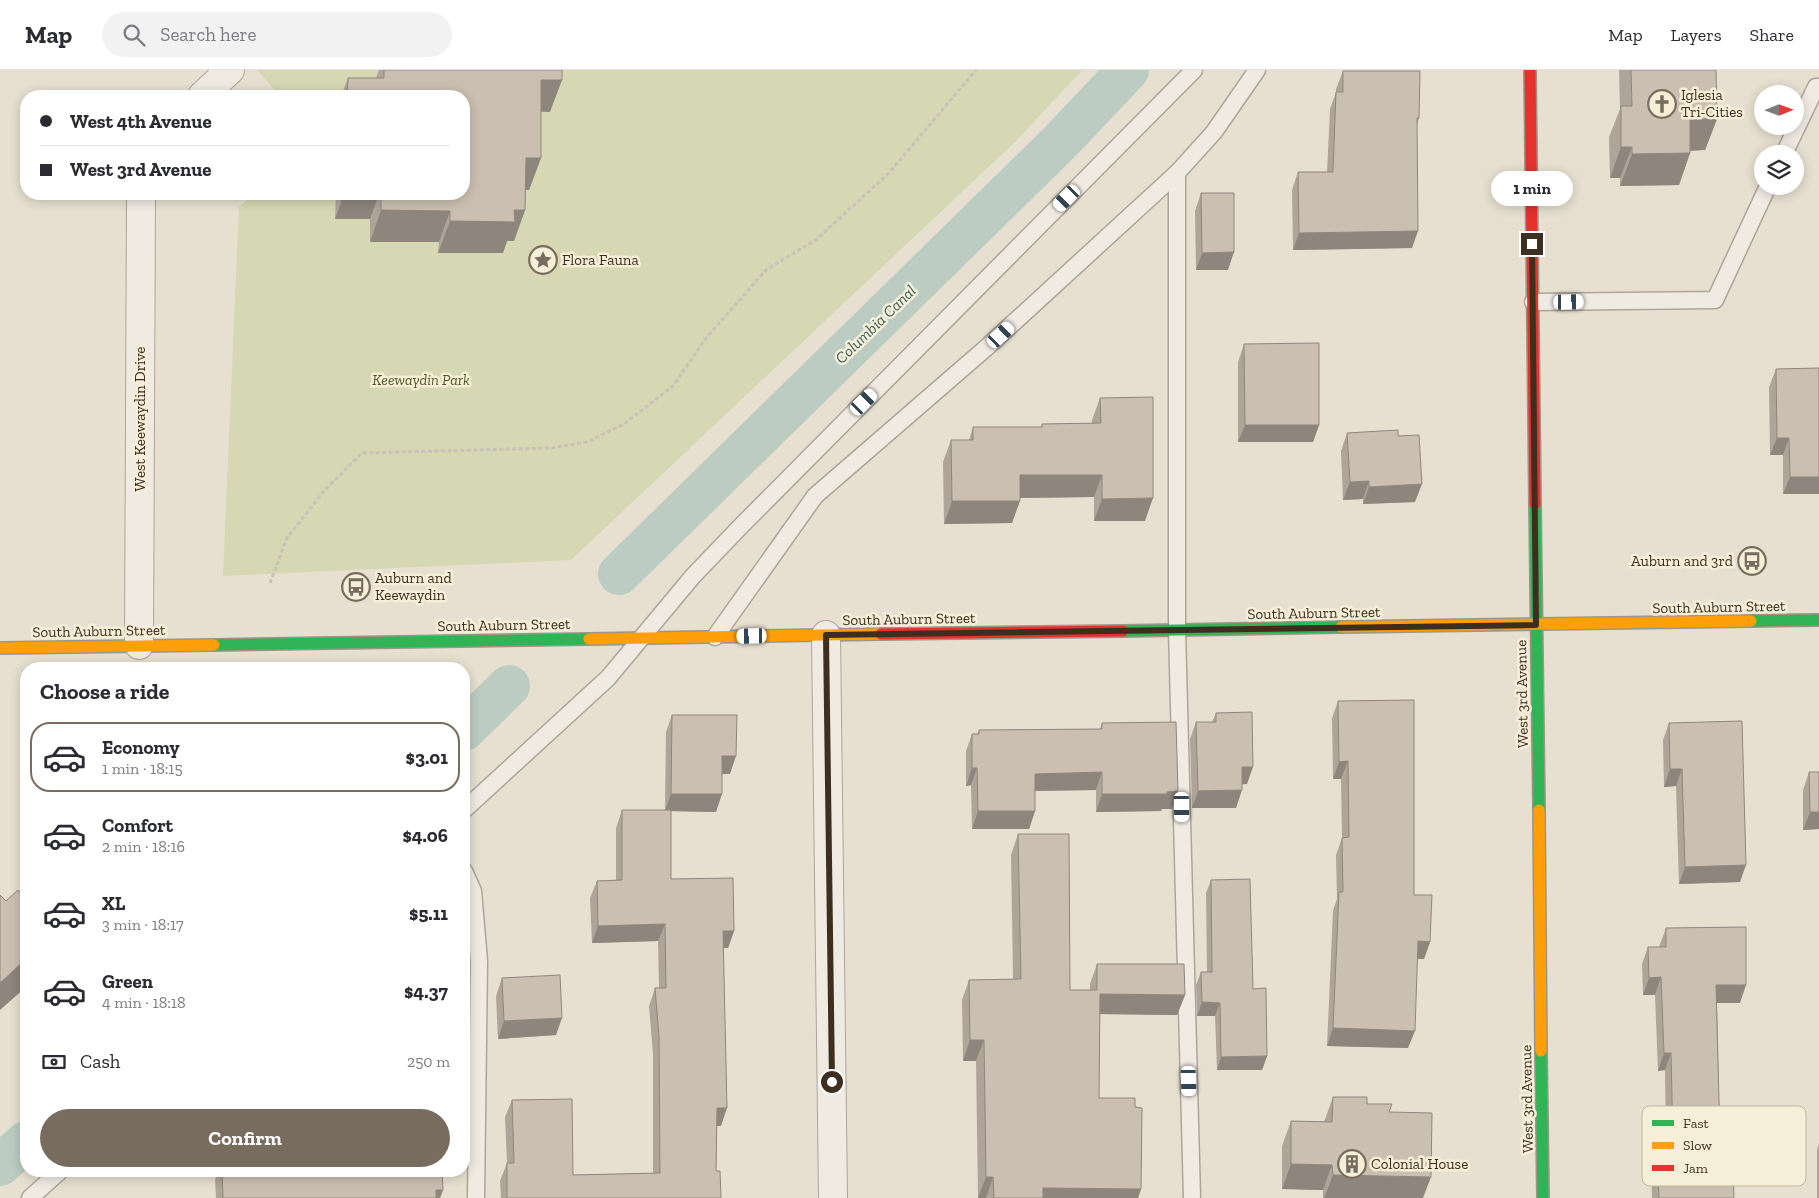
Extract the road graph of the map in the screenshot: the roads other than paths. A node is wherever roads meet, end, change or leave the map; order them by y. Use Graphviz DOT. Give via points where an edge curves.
graph roads {
  1 [pos="230,70"];
  2 [pos="1194,70"];
  3 [pos="1257,70"];
  4 [pos="1530,70"];
  5 [pos="1819,86"];
  6 [pos="208,90"];
  7 [pos="1788,145"];
  8 [pos="1177,173"];
  9 [pos="1764,195"];
  10 [pos="141,200"];
  11 [pos="1533,302"];
  12 [pos="1819,620"];
  13 [pos="1536,625"];
  14 [pos="1177,630"];
  15 [pos="826,635"];
  16 [pos="715,637"];
  17 [pos="642,638"];
  18 [pos="139,645"];
  19 [pos="0,648"];
  20 [pos="470,804"];
  21 [pos="470,884"];
  22 [pos="53,1177"];
  23 [pos="30,1198"];
  24 [pos="476,1198"];
  25 [pos="833,1198"];
  26 [pos="1192,1198"];
  27 [pos="1543,1198"];
  1 -- 6 [label="street"];
  2 -- 17 [label="lane" via="741,526 693,576"];
  3 -- 8 [label="lane" via="1214,132"];
  4 -- 11 [label="street, West 3rd Avenue"];
  5 -- 7 [label="lane"];
  8 -- 14 [label="lane"];
  8 -- 16 [label="lane" via="986,348 815,496"];
  9 -- 11 [label="lane" via="1715,300"];
  10 -- 18 [label="street, West Keewaydin Drive"];
  11 -- 13 [label="street, West 3rd Avenue"];
  12 -- 13 [label="street, South Auburn Street"];
  13 -- 14 [label="street, South Auburn Street"];
  13 -- 27 [label="street, West 3rd Avenue"];
  14 -- 15 [label="street, South Auburn Street"];
  14 -- 26 [label="lane"];
  15 -- 16 [label="street, South Auburn Street"];
  15 -- 25 [label="street"];
  16 -- 17 [label="street, South Auburn Street"];
  17 -- 18 [label="street, South Auburn Street"];
  17 -- 20 [label="lane" via="608,678"];
  18 -- 19 [label="street, South Auburn Street"];
  21 -- 24 [label="lane" via="479,960"];
  22 -- 23 [label="lane"];
}
